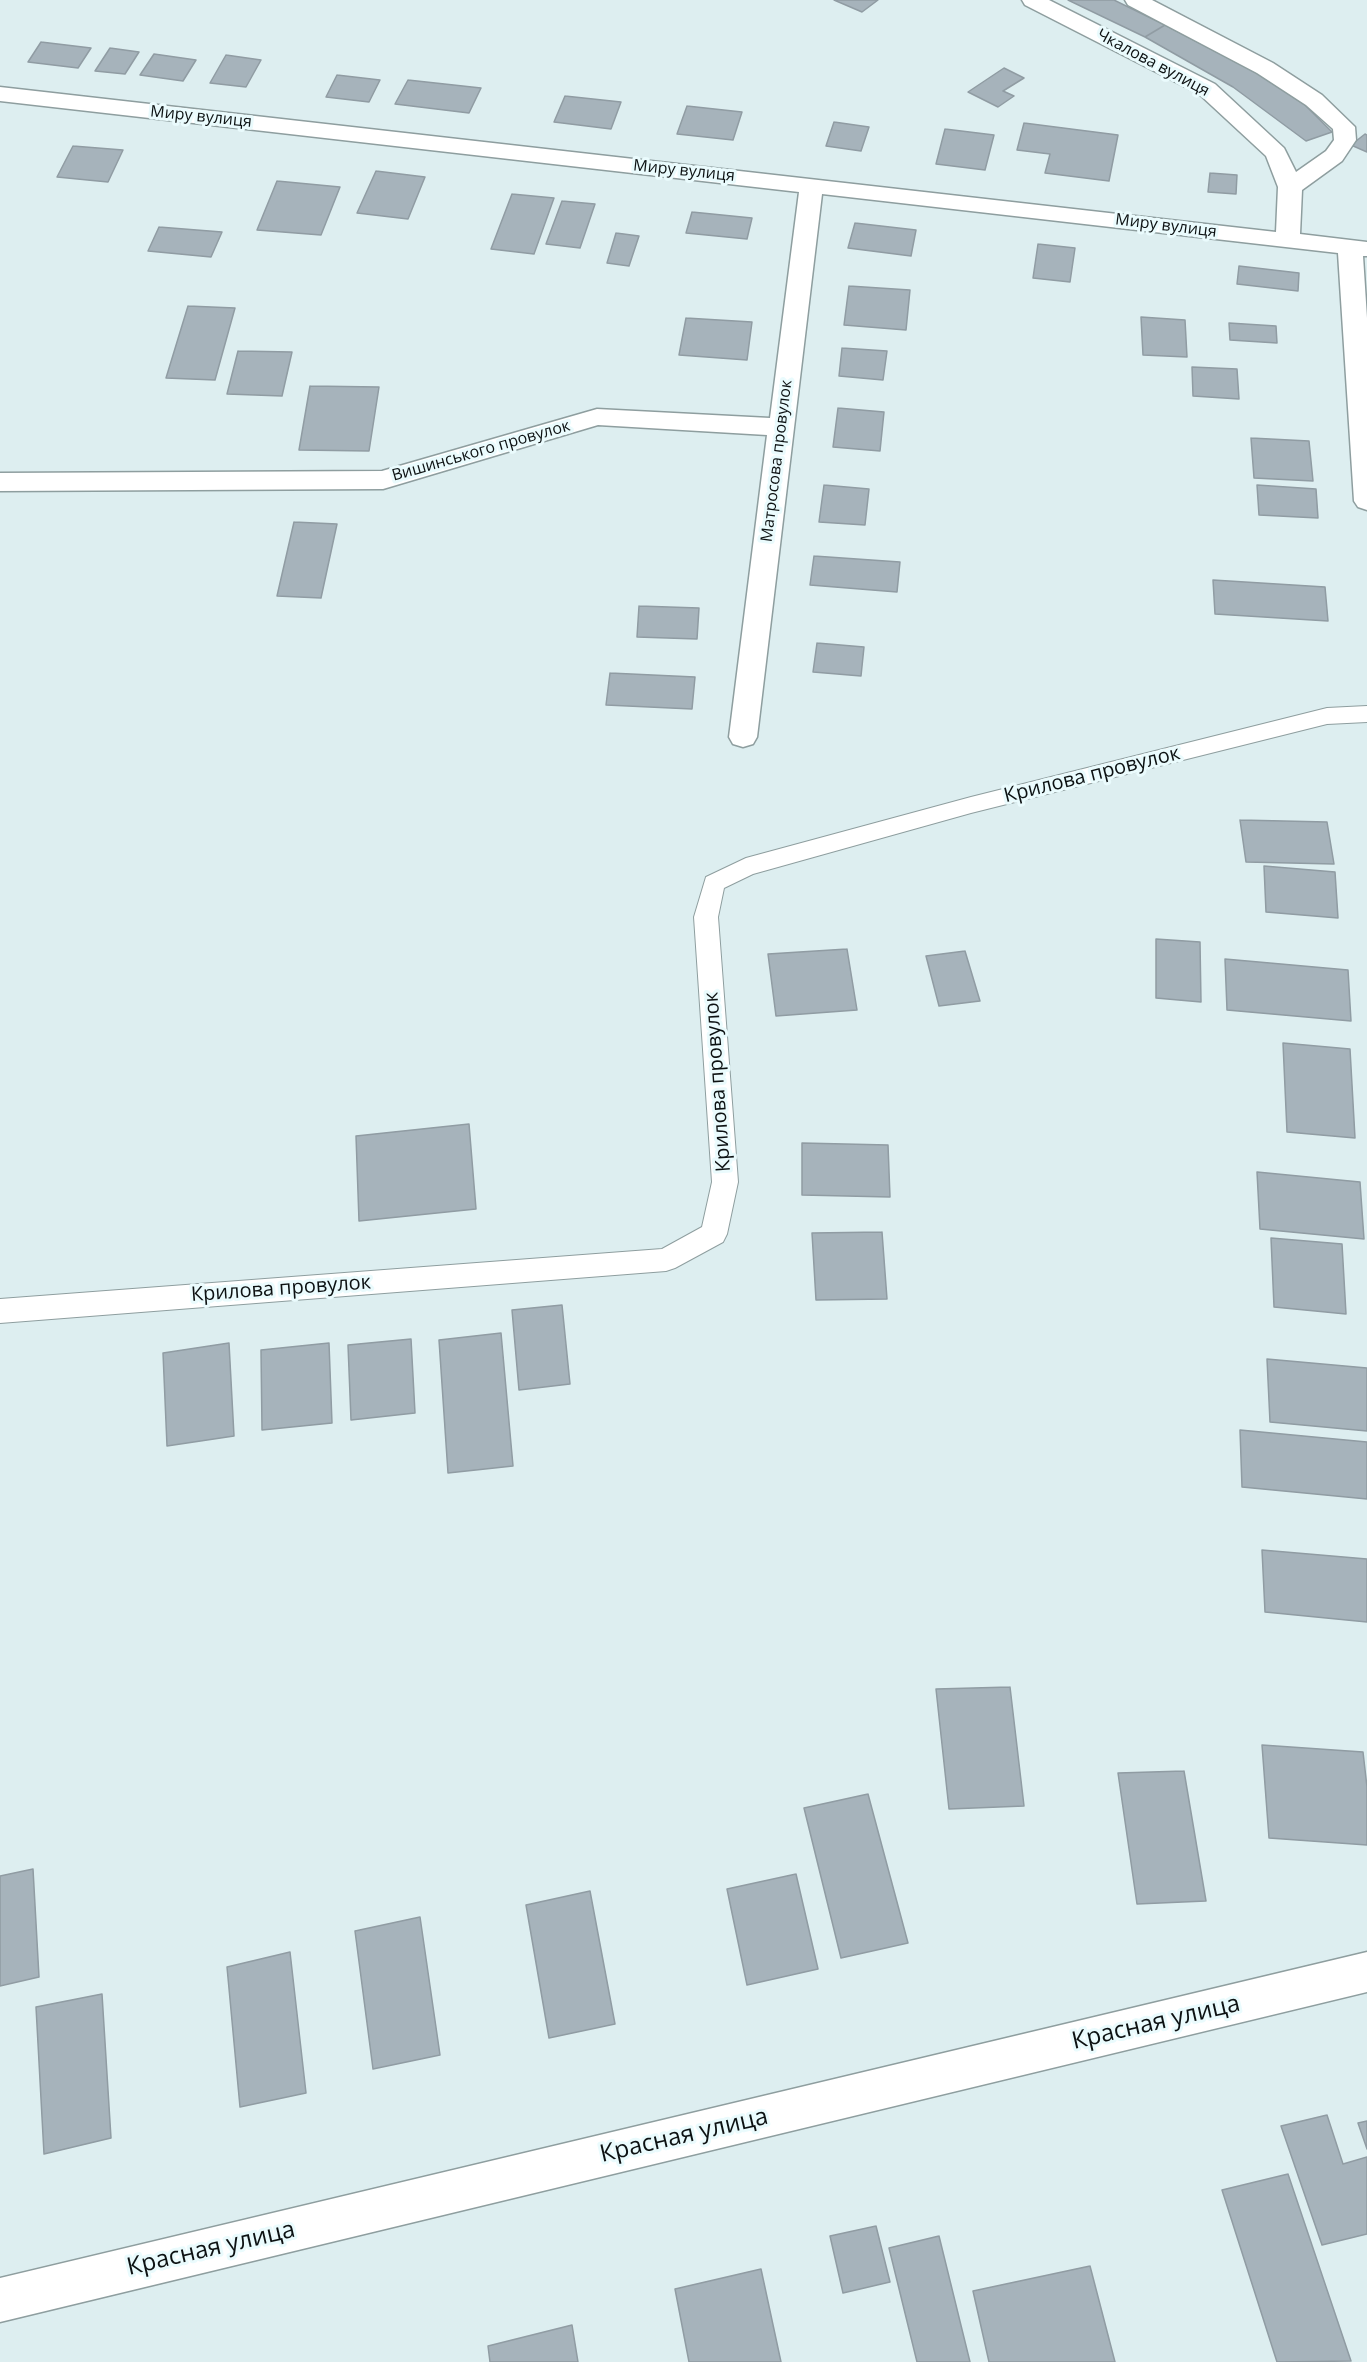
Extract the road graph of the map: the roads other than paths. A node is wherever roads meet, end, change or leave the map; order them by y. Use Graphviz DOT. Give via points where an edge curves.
graph roads {
  1 [pos="1033,0"];
  2 [pos="1136,0"];
  3 [pos="0,94"];
  4 [pos="811,185"];
  5 [pos="1290,187"];
  6 [pos="1288,240"];
  7 [pos="1358,248"];
  8 [pos="782,427"];
  9 [pos="0,482"];
  10 [pos="1367,501"];
  11 [pos="1367,714"];
  12 [pos="743,737"];
  13 [pos="0,1311"];
  14 [pos="1367,1972"];
  15 [pos="0,2300"];
  1 -- 5 [label="street, Чкалова вулиця" via="1207,89 1276,153"];
  2 -- 5 [label="street" via="1265,68 1314,100 1344,127 1345,140 1334,156"];
  3 -- 4 [label="street, Миру вулиця"];
  4 -- 6 [label="street, Миру вулиця"];
  4 -- 8 [label="street, Матросова провулок"];
  5 -- 6 [label="street, Чкалова вулиця"];
  6 -- 7 [label="street, Миру вулиця"];
  7 -- 10 [label="street"];
  8 -- 9 [label="street, Вишинського провулок" via="597,417 383,480"];
  8 -- 12 [label="street, Матросова провулок"];
  11 -- 13 [label="lane, Крилова провулок" via="1327,716 972,805 746,867 714,883 706,917 725,1182 714,1234 666,1260"];
  14 -- 15 [label="street, Красная улица"];
}
